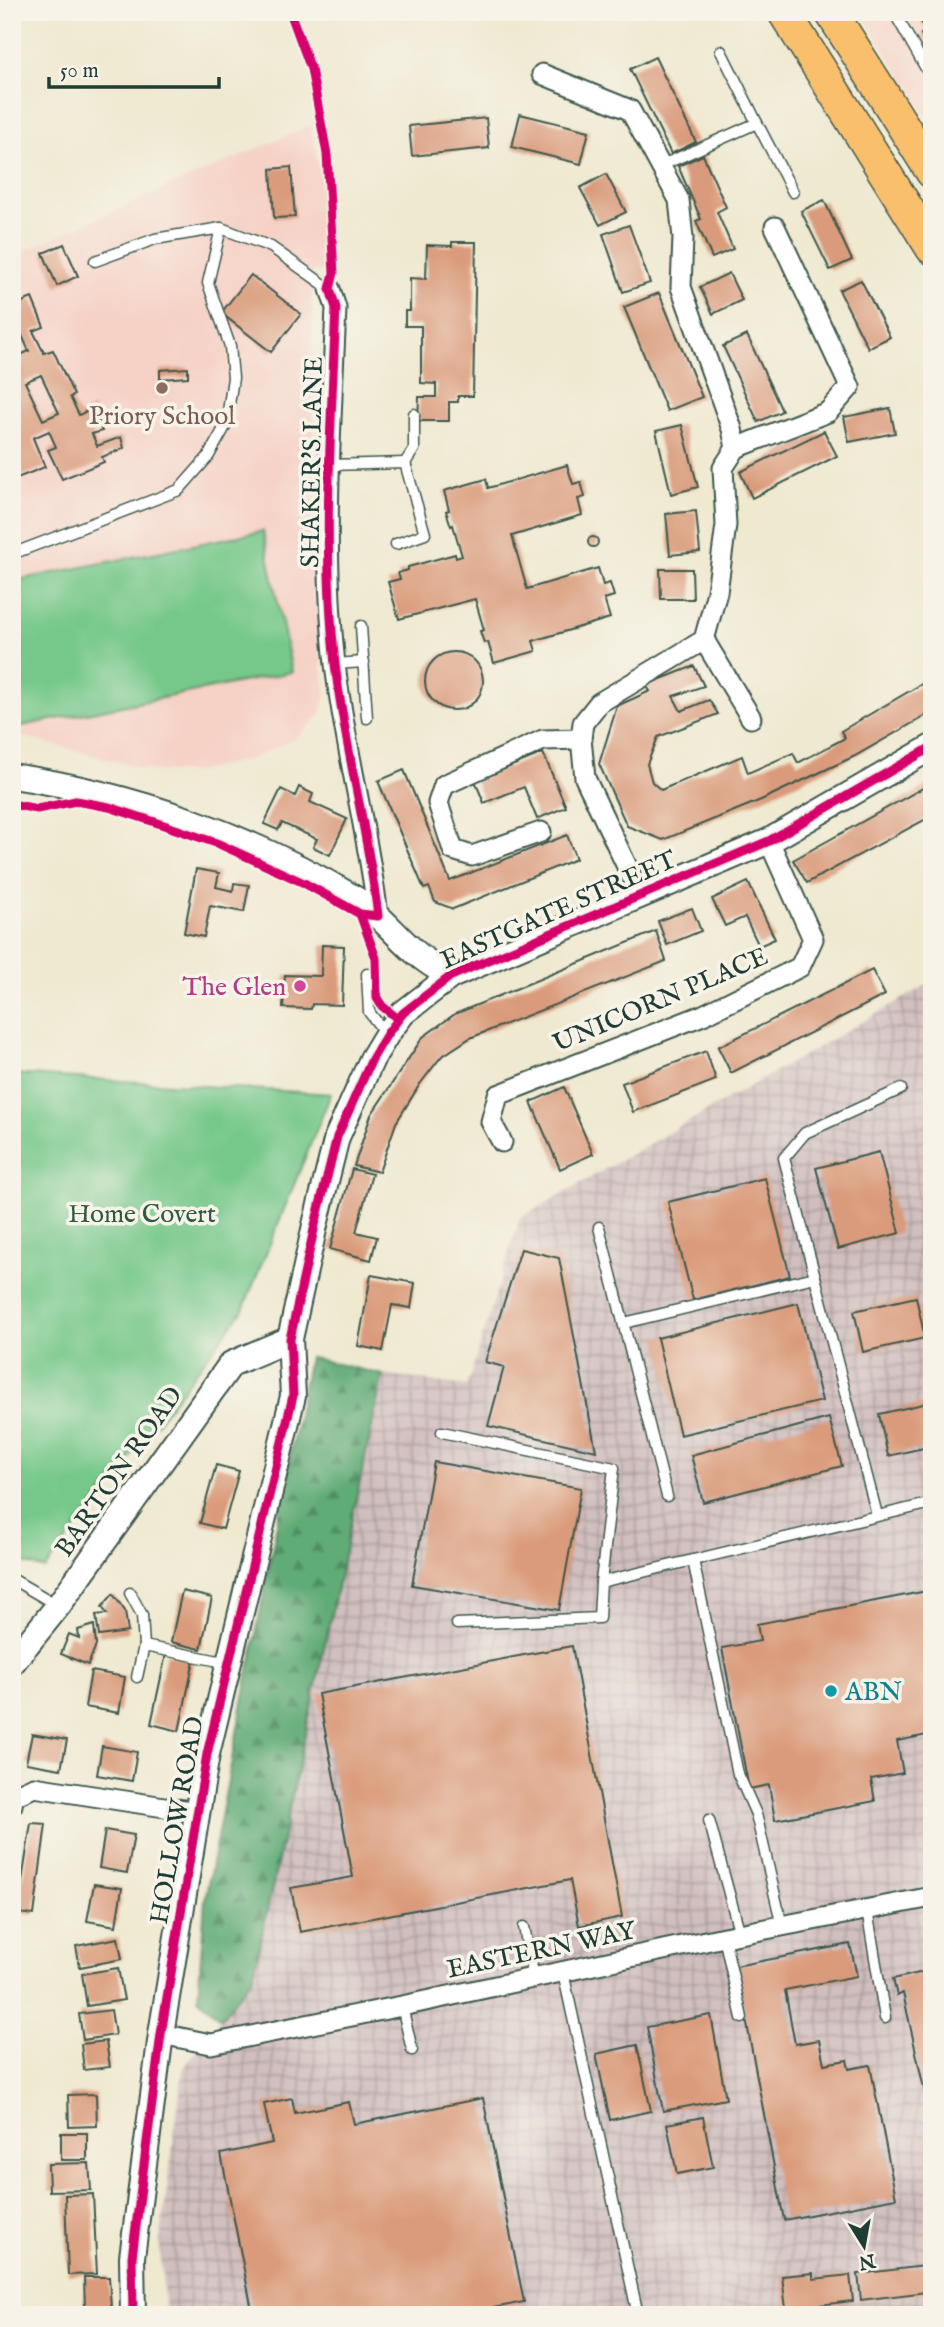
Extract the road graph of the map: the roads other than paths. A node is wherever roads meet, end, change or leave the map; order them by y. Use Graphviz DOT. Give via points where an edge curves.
graph roads {
  1 [pos="784,12"];
  2 [pos="831,12"];
  3 [pos="894,12"];
  4 [pos="721,51"];
  5 [pos="542,74"];
  6 [pos="932,79"];
  7 [pos="757,123"];
  8 [pos="660,166"];
  9 [pos="932,172"];
  10 [pos="793,192"];
  11 [pos="775,227"];
  12 [pos="220,228"];
  13 [pos="932,248"];
  14 [pos="95,261"];
  15 [pos="330,289"];
  16 [pos="414,414"];
  17 [pos="736,449"];
  18 [pos="405,463"];
  19 [pos="328,465"];
  20 [pos="396,544"];
  21 [pos="12,554"];
  22 [pos="361,626"];
  23 [pos="704,640"];
  24 [pos="363,662"];
  25 [pos="335,664"];
  26 [pos="367,718"];
  27 [pos="751,718"];
  28 [pos="581,739"];
  29 [pos="932,747"];
  30 [pos="12,776"];
  31 [pos="541,832"];
  32 [pos="769,841"];
  33 [pos="641,896"];
  34 [pos="377,916"];
  35 [pos="368,974"];
  36 [pos="451,976"];
  37 [pos="387,1034"];
  38 [pos="901,1089"];
  39 [pos="502,1142"];
  40 [pos="599,1227"];
  41 [pos="815,1277"];
  42 [pos="624,1323"];
  43 [pos="290,1339"];
  44 [pos="442,1432"];
  45 [pos="667,1496"];
  46 [pos="932,1503"];
  47 [pos="877,1514"];
  48 [pos="693,1560"];
  49 [pos="12,1579"];
  50 [pos="601,1582"];
  51 [pos="130,1593"];
  52 [pos="58,1606"];
  53 [pos="457,1624"];
  54 [pos="144,1646"];
  55 [pos="12,1663"];
  56 [pos="229,1663"];
  57 [pos="136,1677"];
  58 [pos="12,1805"];
  59 [pos="197,1812"];
  60 [pos="709,1820"];
  61 [pos="932,1897"];
  62 [pos="867,1910"];
  63 [pos="782,1926"];
  64 [pos="524,1927"];
  65 [pos="732,1936"];
  66 [pos="563,1972"];
  67 [pos="534,1978"];
  68 [pos="402,2006"];
  69 [pos="742,2018"];
  70 [pos="885,2018"];
  71 [pos="161,2034"];
  72 [pos="412,2050"];
  73 [pos="133,2315"];
  74 [pos="638,2315"];
  1 -- 13 [label="highway"];
  2 -- 9 [label="highway"];
  3 -- 6 [label="lane"];
  4 -- 7 [label="lane"];
  5 -- 8 [label="street" via="630,110"];
  7 -- 8 [label="lane"];
  7 -- 10 [label="lane"];
  8 -- 17 [label="street" via="679,200 681,287"];
  11 -- 17 [label="street" via="850,387 828,412"];
  12 -- 14 [label="lane" via="155,239"];
  12 -- 15 [label="lane" via="271,247"];
  12 -- 21 [label="lane" via="208,284 230,346 233,378 226,425 208,457 179,490"];
  15 -- 19 [label="street, SHAKER'S LANE" via="336,308"];
  16 -- 18 [label="lane" via="414,449"];
  17 -- 23 [label="street" via="723,468 726,525 717,592"];
  18 -- 19 [label="lane"];
  18 -- 20 [label="lane" via="425,534"];
  19 -- 25 [label="street, SHAKER'S LANE" via="327,551"];
  22 -- 24 [label="lane"];
  23 -- 27 [label="street"];
  23 -- 28 [label="street" via="598,703 583,723"];
  24 -- 25 [label="lane"];
  24 -- 26 [label="lane"];
  25 -- 34 [label="street, SHAKER'S LANE"];
  28 -- 31 [label="street" via="543,740 444,785 438,803 453,850 472,856"];
  28 -- 33 [label="street" via="585,778"];
  29 -- 32 [label="street, EASTGATE STREET"];
  30 -- 34 [label="street" via="115,797 191,821 278,858 358,900"];
  32 -- 33 [label="street, EASTGATE STREET"];
  32 -- 39 [label="street, UNICORN PLACE" via="813,939 800,967 703,1015 498,1095 491,1122"];
  33 -- 36 [label="street, EASTGATE STREET"];
  34 -- 36 [label="street" via="415,953"];
  35 -- 37 [label="lane" via="369,1012"];
  36 -- 37 [label="street, EASTGATE STREET" via="410,1007"];
  37 -- 43 [label="street, EASTGATE STREET" via="337,1136"];
  38 -- 41 [label="lane" via="805,1133 784,1158"];
  40 -- 42 [label="lane"];
  41 -- 42 [label="lane"];
  41 -- 47 [label="lane"];
  42 -- 45 [label="lane"];
  43 -- 52 [label="street, BARTON ROAD" via="231,1364"];
  43 -- 56 [label="street, HOLLOW ROAD" via="293,1396"];
  44 -- 50 [label="lane" via="614,1468"];
  46 -- 47 [label="lane"];
  47 -- 48 [label="lane"];
  48 -- 50 [label="lane"];
  48 -- 63 [label="lane" via="738,1774 756,1814"];
  49 -- 52 [label="lane"];
  50 -- 53 [label="lane" via="599,1618"];
  51 -- 54 [label="lane" via="142,1615"];
  52 -- 55 [label="street, BARTON ROAD"];
  54 -- 56 [label="lane"];
  54 -- 57 [label="lane"];
  56 -- 59 [label="street, HOLLOW ROAD"];
  58 -- 59 [label="street" via="14,1796 34,1787"];
  59 -- 71 [label="street, HOLLOW ROAD"];
  60 -- 65 [label="lane"];
  61 -- 62 [label="street, EASTERN WAY"];
  62 -- 63 [label="street, EASTERN WAY"];
  62 -- 70 [label="lane"];
  63 -- 65 [label="street, EASTERN WAY"];
  64 -- 67 [label="lane"];
  65 -- 66 [label="street, EASTERN WAY"];
  65 -- 69 [label="lane"];
  66 -- 67 [label="street, EASTERN WAY"];
  66 -- 74 [label="lane"];
  67 -- 68 [label="street, EASTERN WAY"];
  68 -- 71 [label="street, EASTERN WAY" via="211,2044"];
  68 -- 72 [label="lane"];
  71 -- 73 [label="street, HOLLOW ROAD" via="132,2257"];
}
